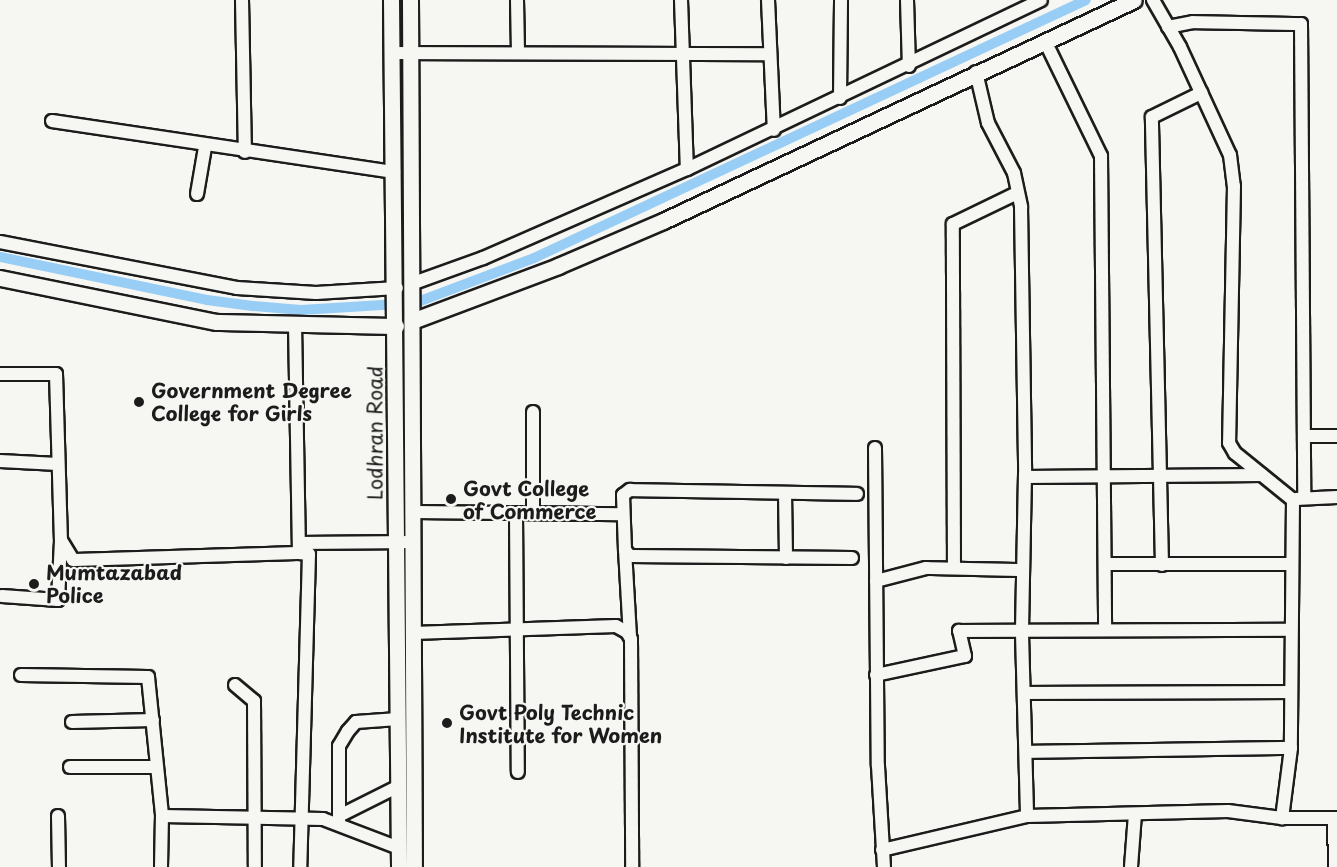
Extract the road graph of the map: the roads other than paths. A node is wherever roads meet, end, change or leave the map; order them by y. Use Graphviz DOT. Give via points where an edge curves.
graph roads {
  1 [pos="242,0"];
  2 [pos="391,0"];
  3 [pos="410,0"];
  4 [pos="517,0"];
  5 [pos="681,0"];
  6 [pos="768,0"];
  7 [pos="841,0"];
  8 [pos="907,0"];
  9 [pos="1041,0"];
  10 [pos="1134,0"];
  11 [pos="1153,0"];
  12 [pos="1168,27"];
  13 [pos="1045,41"];
  14 [pos="518,51"];
  15 [pos="411,52"];
  16 [pos="392,53"];
  17 [pos="682,53"];
  18 [pos="768,54"];
  19 [pos="909,66"];
  20 [pos="976,72"];
  21 [pos="1201,93"];
  22 [pos="840,99"];
  23 [pos="52,122"];
  24 [pos="774,130"];
  25 [pos="205,147"];
  26 [pos="245,152"];
  27 [pos="687,169"];
  28 [pos="394,172"];
  29 [pos="1017,192"];
  30 [pos="197,194"];
  31 [pos="0,242"];
  32 [pos="0,278"];
  33 [pos="404,286"];
  34 [pos="404,320"];
  35 [pos="295,327"];
  36 [pos="0,374"];
  37 [pos="533,412"];
  38 [pos="1305,436"];
  39 [pos="1337,436"];
  40 [pos="875,448"];
  41 [pos="0,461"];
  42 [pos="58,464"];
  43 [pos="1163,476"];
  44 [pos="1262,476"];
  45 [pos="1025,477"];
  46 [pos="1103,477"];
  47 [pos="785,493"];
  48 [pos="857,494"];
  49 [pos="1337,497"];
  50 [pos="1299,498"];
  51 [pos="415,512"];
  52 [pos="516,513"];
  53 [pos="533,513"];
  54 [pos="623,514"];
  55 [pos="61,540"];
  56 [pos="396,541"];
  57 [pos="414,542"];
  58 [pos="299,548"];
  59 [pos="625,550"];
  60 [pos="786,558"];
  61 [pos="852,558"];
  62 [pos="1106,564"];
  63 [pos="1292,564"];
  64 [pos="1162,565"];
  65 [pos="954,568"];
  66 [pos="1023,570"];
  67 [pos="876,580"];
  68 [pos="2,596"];
  69 [pos="516,630"];
  70 [pos="1105,630"];
  71 [pos="1291,630"];
  72 [pos="1022,632"];
  73 [pos="413,633"];
  74 [pos="630,637"];
  75 [pos="21,675"];
  76 [pos="876,675"];
  77 [pos="235,685"];
  78 [pos="1290,692"];
  79 [pos="1024,693"];
  80 [pos="398,719"];
  81 [pos="153,720"];
  82 [pos="72,722"];
  83 [pos="1292,748"];
  84 [pos="1026,752"];
  85 [pos="70,767"];
  86 [pos="157,767"];
  87 [pos="518,772"];
  88 [pos="399,786"];
  89 [pos="1136,814"];
  90 [pos="58,816"];
  91 [pos="162,816"];
  92 [pos="1027,816"];
  93 [pos="1282,818"];
  94 [pos="255,819"];
  95 [pos="302,819"];
  96 [pos="1336,819"];
  97 [pos="339,820"];
  98 [pos="399,848"];
  99 [pos="882,850"];
  100 [pos="59,867"];
  101 [pos="161,867"];
  102 [pos="255,867"];
  103 [pos="300,867"];
  104 [pos="399,867"];
  105 [pos="414,867"];
  106 [pos="632,867"];
  107 [pos="884,867"];
  108 [pos="1131,867"];
  109 [pos="1335,867"];
  1 -- 26 [label="street"];
  2 -- 16 [label="main road, Lodhran Road"];
  3 -- 15 [label="main road, Lodhran Road"];
  4 -- 14 [label="street"];
  5 -- 17 [label="street"];
  6 -- 18 [label="street"];
  7 -- 22 [label="street"];
  8 -- 19 [label="street"];
  9 -- 19 [label="street"];
  10 -- 13 [label="main road"];
  11 -- 12 [label="street"];
  12 -- 21 [label="street"];
  12 -- 38 [label="street" via="1194,22 1301,24 1299,135"];
  13 -- 20 [label="main road"];
  13 -- 46 [label="street" via="1101,156"];
  14 -- 15 [label="street"];
  14 -- 17 [label="street"];
  15 -- 16 [label="street"];
  15 -- 33 [label="main road, Lodhran Road"];
  16 -- 28 [label="main road, Lodhran Road"];
  17 -- 18 [label="street"];
  17 -- 27 [label="street"];
  18 -- 24 [label="street"];
  19 -- 22 [label="street"];
  20 -- 29 [label="street" via="988,123 1014,173"];
  20 -- 34 [label="main road" via="558,267"];
  21 -- 43 [label="street" via="1152,117"];
  21 -- 44 [label="street" via="1230,155 1234,186 1229,442 1235,453"];
  22 -- 24 [label="street"];
  23 -- 25 [label="street"];
  24 -- 27 [label="street"];
  25 -- 26 [label="street"];
  25 -- 30 [label="street"];
  26 -- 28 [label="street"];
  27 -- 33 [label="street" via="483,258"];
  28 -- 33 [label="main road, Lodhran Road"];
  29 -- 45 [label="street" via="1021,207"];
  29 -- 65 [label="street" via="953,224"];
  31 -- 33 [label="street" via="237,288 316,293"];
  32 -- 35 [label="main road" via="217,322"];
  33 -- 34 [label="main road, Lodhran Road"];
  34 -- 35 [label="main road"];
  34 -- 51 [label="main road, Lodhran Road"];
  34 -- 56 [label="main road, Lodhran Road"];
  35 -- 58 [label="street"];
  36 -- 42 [label="street" via="56,374"];
  37 -- 53 [label="street"];
  38 -- 39 [label="street"];
  38 -- 50 [label="street"];
  40 -- 67 [label="street"];
  41 -- 42 [label="street"];
  42 -- 55 [label="street"];
  43 -- 44 [label="street"];
  43 -- 46 [label="street"];
  43 -- 64 [label="street"];
  44 -- 50 [label="street"];
  45 -- 46 [label="street"];
  45 -- 66 [label="street"];
  46 -- 62 [label="street"];
  47 -- 48 [label="street"];
  47 -- 54 [label="street" via="630,490 623,495"];
  47 -- 60 [label="street"];
  49 -- 50 [label="street"];
  50 -- 63 [label="street"];
  51 -- 52 [label="street"];
  51 -- 57 [label="main road, Lodhran Road"];
  52 -- 53 [label="street"];
  52 -- 69 [label="street"];
  53 -- 54 [label="street"];
  54 -- 59 [label="street"];
  55 -- 58 [label="street" via="73,560"];
  55 -- 68 [label="street" via="58,600"];
  56 -- 57 [label="street"];
  56 -- 58 [label="street"];
  56 -- 80 [label="main road, Lodhran Road"];
  57 -- 73 [label="main road, Lodhran Road"];
  58 -- 95 [label="street" via="309,554"];
  59 -- 60 [label="street" via="630,556"];
  59 -- 74 [label="street"];
  60 -- 61 [label="street"];
  62 -- 64 [label="street"];
  62 -- 70 [label="street"];
  63 -- 64 [label="street"];
  63 -- 71 [label="street"];
  65 -- 66 [label="street"];
  65 -- 67 [label="street" via="926,568"];
  66 -- 72 [label="street"];
  67 -- 76 [label="street"];
  69 -- 73 [label="street"];
  69 -- 74 [label="street" via="616,626"];
  69 -- 87 [label="street"];
  70 -- 71 [label="street"];
  70 -- 72 [label="street"];
  71 -- 78 [label="street"];
  72 -- 76 [label="street" via="959,631 965,656"];
  72 -- 79 [label="street"];
  73 -- 105 [label="main road, Lodhran Road"];
  74 -- 106 [label="street"];
  75 -- 81 [label="street" via="148,677"];
  76 -- 99 [label="street"];
  77 -- 94 [label="street" via="254,701"];
  78 -- 79 [label="street"];
  78 -- 83 [label="street"];
  79 -- 84 [label="street"];
  80 -- 88 [label="main road, Lodhran Road"];
  80 -- 97 [label="street" via="356,722 339,746"];
  81 -- 82 [label="street"];
  81 -- 86 [label="street"];
  83 -- 84 [label="street"];
  83 -- 93 [label="street"];
  84 -- 92 [label="street"];
  85 -- 86 [label="street"];
  86 -- 91 [label="street"];
  88 -- 97 [label="street"];
  88 -- 98 [label="main road, Lodhran Road"];
  89 -- 92 [label="street"];
  89 -- 93 [label="street" via="1228,811"];
  89 -- 108 [label="street"];
  90 -- 100 [label="street"];
  91 -- 94 [label="street"];
  91 -- 101 [label="street"];
  92 -- 99 [label="street"];
  93 -- 96 [label="street"];
  94 -- 95 [label="street"];
  94 -- 102 [label="street"];
  95 -- 97 [label="street"];
  95 -- 103 [label="street"];
  96 -- 109 [label="street"];
  97 -- 98 [label="street"];
  98 -- 104 [label="main road, Lodhran Road"];
  99 -- 107 [label="street"];
}
